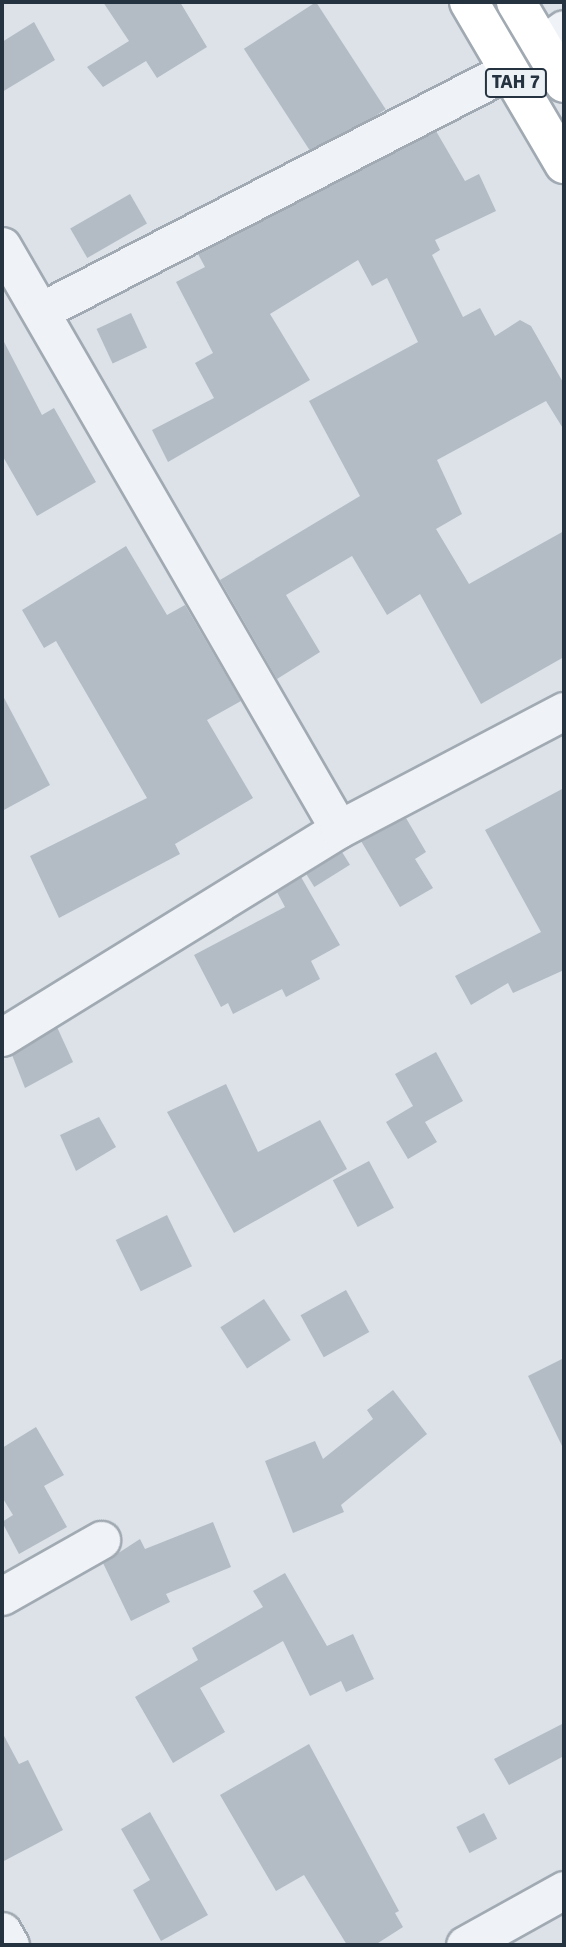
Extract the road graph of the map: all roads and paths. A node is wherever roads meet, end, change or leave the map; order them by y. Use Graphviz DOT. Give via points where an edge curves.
graph roads {
  1 [pos="469,2"];
  2 [pos="516,2"];
  3 [pos="553,37"];
  4 [pos="509,70"];
  5 [pos="564,83"];
  6 [pos="564,164"];
  7 [pos="2,246"];
  8 [pos="41,311"];
  9 [pos="564,711"];
  10 [pos="339,829"];
  11 [pos="2,1037"];
  12 [pos="100,1540"];
  13 [pos="2,1596"];
  14 [pos="564,1890"];
  15 [pos="2,1931"];
  16 [pos="488,1939"];
  17 [pos="10,1945"];
  1 -- 4 [label="highway, TAH 7"];
  2 -- 3 [label="highway, TAH 7"];
  3 -- 5 [label="highway, TAH 7"];
  4 -- 6 [label="highway, TAH 7"];
  4 -- 8 [label="street"];
  7 -- 8 [label="street"];
  8 -- 10 [label="street"];
  9 -- 10 [label="street"];
  10 -- 11 [label="street"];
  12 -- 13 [label="street"];
  14 -- 16 [label="street"];
  15 -- 17 [label="street"];
}
